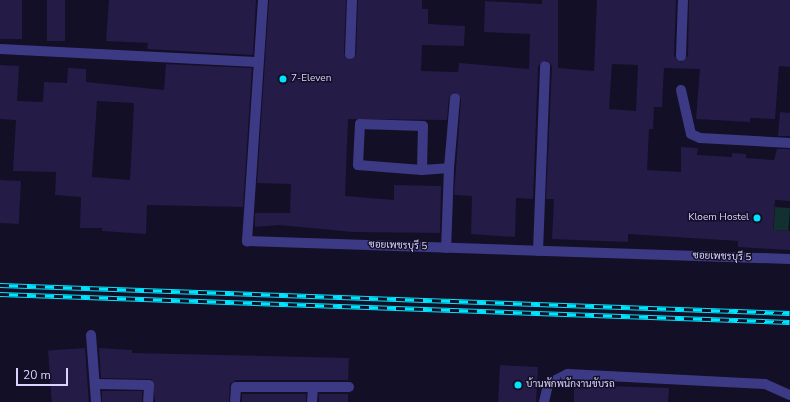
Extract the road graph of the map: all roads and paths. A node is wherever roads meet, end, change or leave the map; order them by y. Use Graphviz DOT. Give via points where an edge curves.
graph roads {
  1 [pos="263,0"];
  2 [pos="352,0"];
  3 [pos="682,0"];
  4 [pos="0,49"];
  5 [pos="350,54"];
  6 [pos="680,56"];
  7 [pos="258,62"];
  8 [pos="545,66"];
  9 [pos="681,90"];
  10 [pos="455,98"];
  11 [pos="790,143"];
  12 [pos="449,168"];
  13 [pos="422,170"];
  14 [pos="446,248"];
  15 [pos="538,251"];
  16 [pos="790,259"];
  17 [pos="91,335"];
  18 [pos="96,384"];
  19 [pos="349,386"];
  20 [pos="313,387"];
  21 [pos="790,395"];
  22 [pos="96,402"];
  23 [pos="148,402"];
  24 [pos="236,402"];
  25 [pos="312,402"];
  26 [pos="544,402"];
  1 -- 7 [label="street, ซอยเพชรบุรี 5"];
  2 -- 5 [label="street"];
  3 -- 6 [label="street"];
  4 -- 7 [label="street"];
  7 -- 14 [label="street, ซอยเพชรบุรี 5" via="247,241"];
  8 -- 15 [label="street"];
  9 -- 11 [label="street" via="691,134 700,138"];
  10 -- 12 [label="street"];
  12 -- 13 [label="street"];
  12 -- 14 [label="street"];
  13 -- 13 [label="street" via="358,165 360,124 423,126"];
  14 -- 15 [label="street, ซอยเพชรบุรี 5"];
  15 -- 16 [label="street, ซอยเพชรบุรี 5"];
  17 -- 18 [label="street"];
  18 -- 22 [label="street"];
  18 -- 23 [label="street" via="148,385"];
  19 -- 20 [label="street"];
  20 -- 24 [label="street" via="236,387"];
  20 -- 25 [label="street"];
  21 -- 26 [label="street" via="765,384 568,374 548,384"];
}
